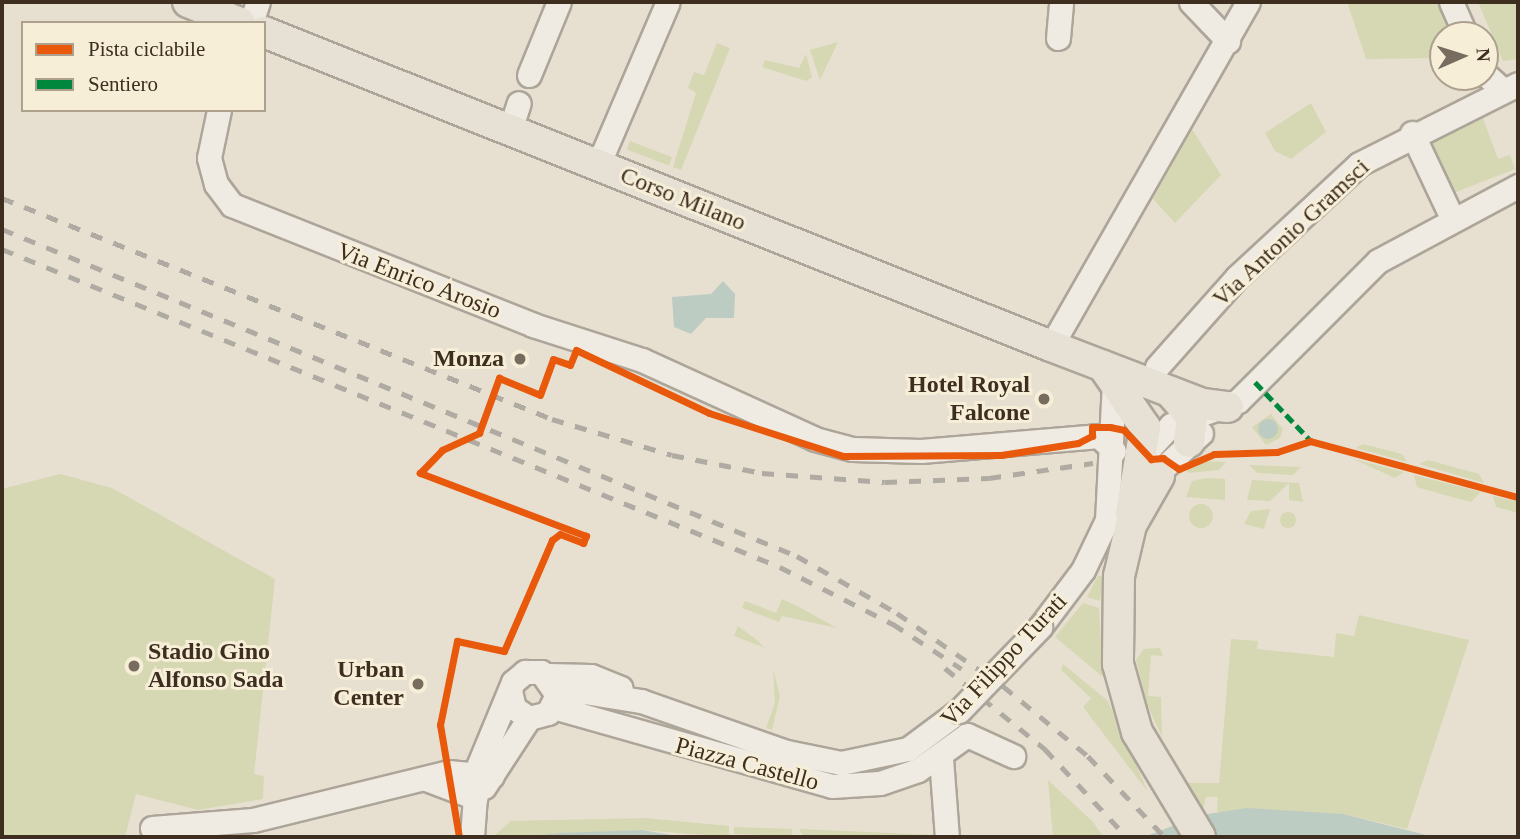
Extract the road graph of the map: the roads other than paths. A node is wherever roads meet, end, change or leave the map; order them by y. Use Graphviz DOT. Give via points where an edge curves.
graph roads {
  1 [pos="188,2"];
  2 [pos="258,2"];
  3 [pos="559,2"];
  4 [pos="668,2"];
  5 [pos="1061,2"];
  6 [pos="1451,2"];
  7 [pos="1192,4"];
  8 [pos="1246,4"];
  9 [pos="235,21"];
  10 [pos="252,21"];
  11 [pos="1460,21"];
  12 [pos="266,33"];
  13 [pos="1058,38"];
  14 [pos="1228,41"];
  15 [pos="529,75"];
  16 [pos="1511,87"];
  17 [pos="219,112"];
  18 [pos="1412,134"];
  19 [pos="598,165"];
  20 [pos="1518,186"];
  21 [pos="1452,218"];
  22 [pos="1051,346"];
  23 [pos="1131,379"];
  24 [pos="1250,388"];
  25 [pos="1228,407"];
  26 [pos="1190,430"];
  27 [pos="1114,451"];
  28 [pos="1135,491"];
  29 [pos="547,675"];
  30 [pos="510,690"];
  31 [pos="641,701"];
  32 [pos="554,705"];
  33 [pos="529,718"];
  34 [pos="1013,756"];
  35 [pos="941,758"];
  36 [pos="484,773"];
  37 [pos="426,779"];
  38 [pos="476,798"];
  39 [pos="152,828"];
  40 [pos="1194,829"];
  41 [pos="472,837"];
  42 [pos="947,837"];
  1 -- 9 [label="main road"];
  2 -- 10 [label="street"];
  3 -- 15 [label="street"];
  4 -- 19 [label="street"];
  5 -- 13 [label="street"];
  6 -- 11 [label="street"];
  7 -- 8 [label="street" via="1234,15"];
  7 -- 14 [label="street" via="1200,20"];
  8 -- 14 [label="street"];
  12 -- 19 [label="main road, Corso Milano" via="514,116"];
  14 -- 22 [label="street"];
  16 -- 18 [label="street, Via Antonio Gramsci"];
  17 -- 27 [label="street, Via Enrico Arosio" via="209,158 216,184 232,205 480,305 581,338 815,439 853,449 981,450 1092,436 1109,440"];
  18 -- 21 [label="street"];
  18 -- 23 [label="street, Via Antonio Gramsci" via="1359,164"];
  19 -- 22 [label="main road, Corso Milano"];
  20 -- 21 [label="street"];
  21 -- 24 [label="street" via="1378,261"];
  22 -- 23 [label="main road, Corso Milano"];
  23 -- 25 [label="main road"];
  23 -- 26 [label="main road" via="1175,396"];
  23 -- 27 [label="street"];
  23 -- 28 [label="main road" via="1144,427"];
  24 -- 25 [label="street"];
  24 -- 26 [label="street" via="1241,410"];
  25 -- 26 [label="street"];
  26 -- 28 [label="street"];
  27 -- 28 [label="street"];
  28 -- 31 [label="street, Via Filippo Turati, bridge" via="1040,627 959,712 908,749 842,762 787,752"];
  28 -- 40 [label="main road" via="1115,614 1121,683 1138,732"];
  29 -- 30 [label="street" via="525,672"];
  29 -- 31 [label="street, Via Filippo Turati" via="591,676"];
  29 -- 32 [label="street" via="556,689"];
  30 -- 33 [label="street" via="514,708"];
  30 -- 36 [label="street"];
  31 -- 32 [label="street, Via Filippo Turati" via="584,692"];
  32 -- 33 [label="street"];
  32 -- 35 [label="street, Piazza Castello" via="832,786 880,783"];
  33 -- 36 [label="street"];
  34 -- 35 [label="street, Piazza Castello" via="967,735"];
  35 -- 42 [label="street"];
  36 -- 37 [label="street"];
  36 -- 38 [label="street"];
  37 -- 38 [label="street"];
  37 -- 39 [label="street" via="253,820"];
  38 -- 41 [label="street"];
}
